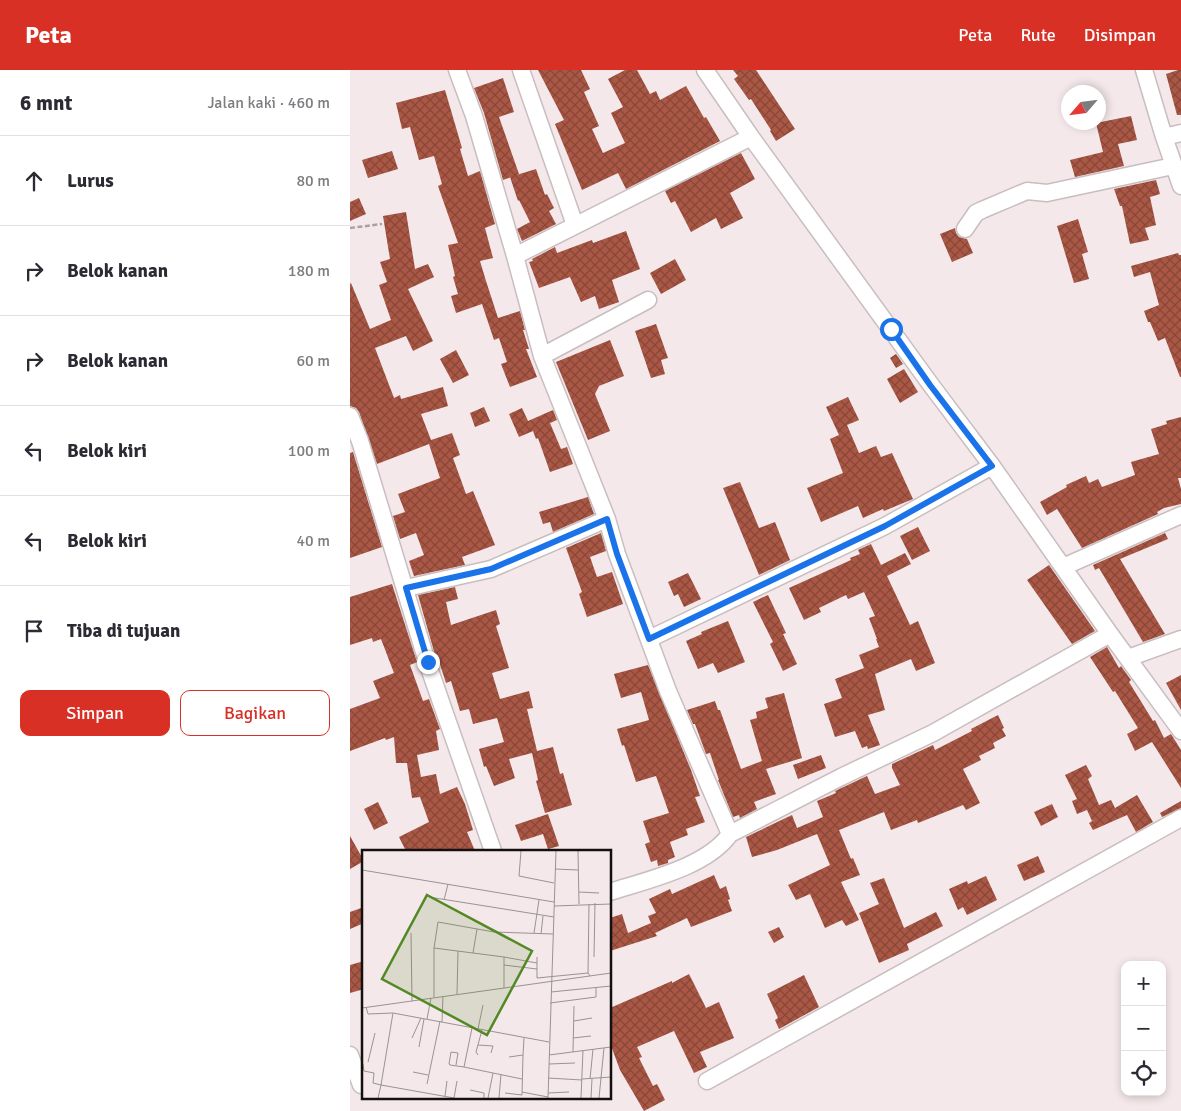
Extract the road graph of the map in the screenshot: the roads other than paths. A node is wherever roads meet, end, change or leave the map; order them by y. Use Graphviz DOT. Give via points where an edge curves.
graph roads {
  1 [pos="457,70"];
  2 [pos="521,70"];
  3 [pos="705,70"];
  4 [pos="1144,70"];
  5 [pos="1181,133"];
  6 [pos="751,137"];
  7 [pos="1164,137"];
  8 [pos="1173,166"];
  9 [pos="1181,186"];
  10 [pos="575,225"];
  11 [pos="965,229"];
  12 [pos="515,256"];
  13 [pos="648,300"];
  14 [pos="542,356"];
  15 [pos="350,416"];
  16 [pos="992,466"];
  17 [pos="1181,515"];
  18 [pos="607,519"];
  19 [pos="1063,567"];
  20 [pos="406,588"];
  21 [pos="1110,634"];
  22 [pos="649,639"];
  23 [pos="1181,639"];
  24 [pos="1128,658"];
  25 [pos="1181,731"];
  26 [pos="1181,818"];
  27 [pos="730,834"];
  28 [pos="493,850"];
  29 [pos="611,892"];
  30 [pos="350,1054"];
  31 [pos="707,1081"];
  32 [pos="361,1085"];
  1 -- 12 [label="street" via="474,116"];
  2 -- 10 [label="street"];
  3 -- 6 [label="street"];
  4 -- 7 [label="street"];
  5 -- 7 [label="street"];
  6 -- 10 [label="street"];
  6 -- 16 [label="street"];
  7 -- 8 [label="street"];
  8 -- 9 [label="street"];
  8 -- 11 [label="street" via="1047,193 1027,191 976,214"];
  10 -- 12 [label="street"];
  12 -- 14 [label="street"];
  13 -- 14 [label="street"];
  14 -- 18 [label="street"];
  15 -- 20 [label="street"];
  16 -- 19 [label="street"];
  16 -- 22 [label="street" via="885,526"];
  17 -- 19 [label="street"];
  18 -- 20 [label="street" via="491,569"];
  18 -- 22 [label="street"];
  19 -- 21 [label="street"];
  20 -- 28 [label="street"];
  21 -- 24 [label="street"];
  21 -- 27 [label="street" via="933,733"];
  22 -- 27 [label="street"];
  23 -- 24 [label="street"];
  24 -- 25 [label="street"];
  26 -- 31 [label="street"];
  27 -- 29 [label="street" via="705,857 685,867"];
  30 -- 32 [label="street"];
}
